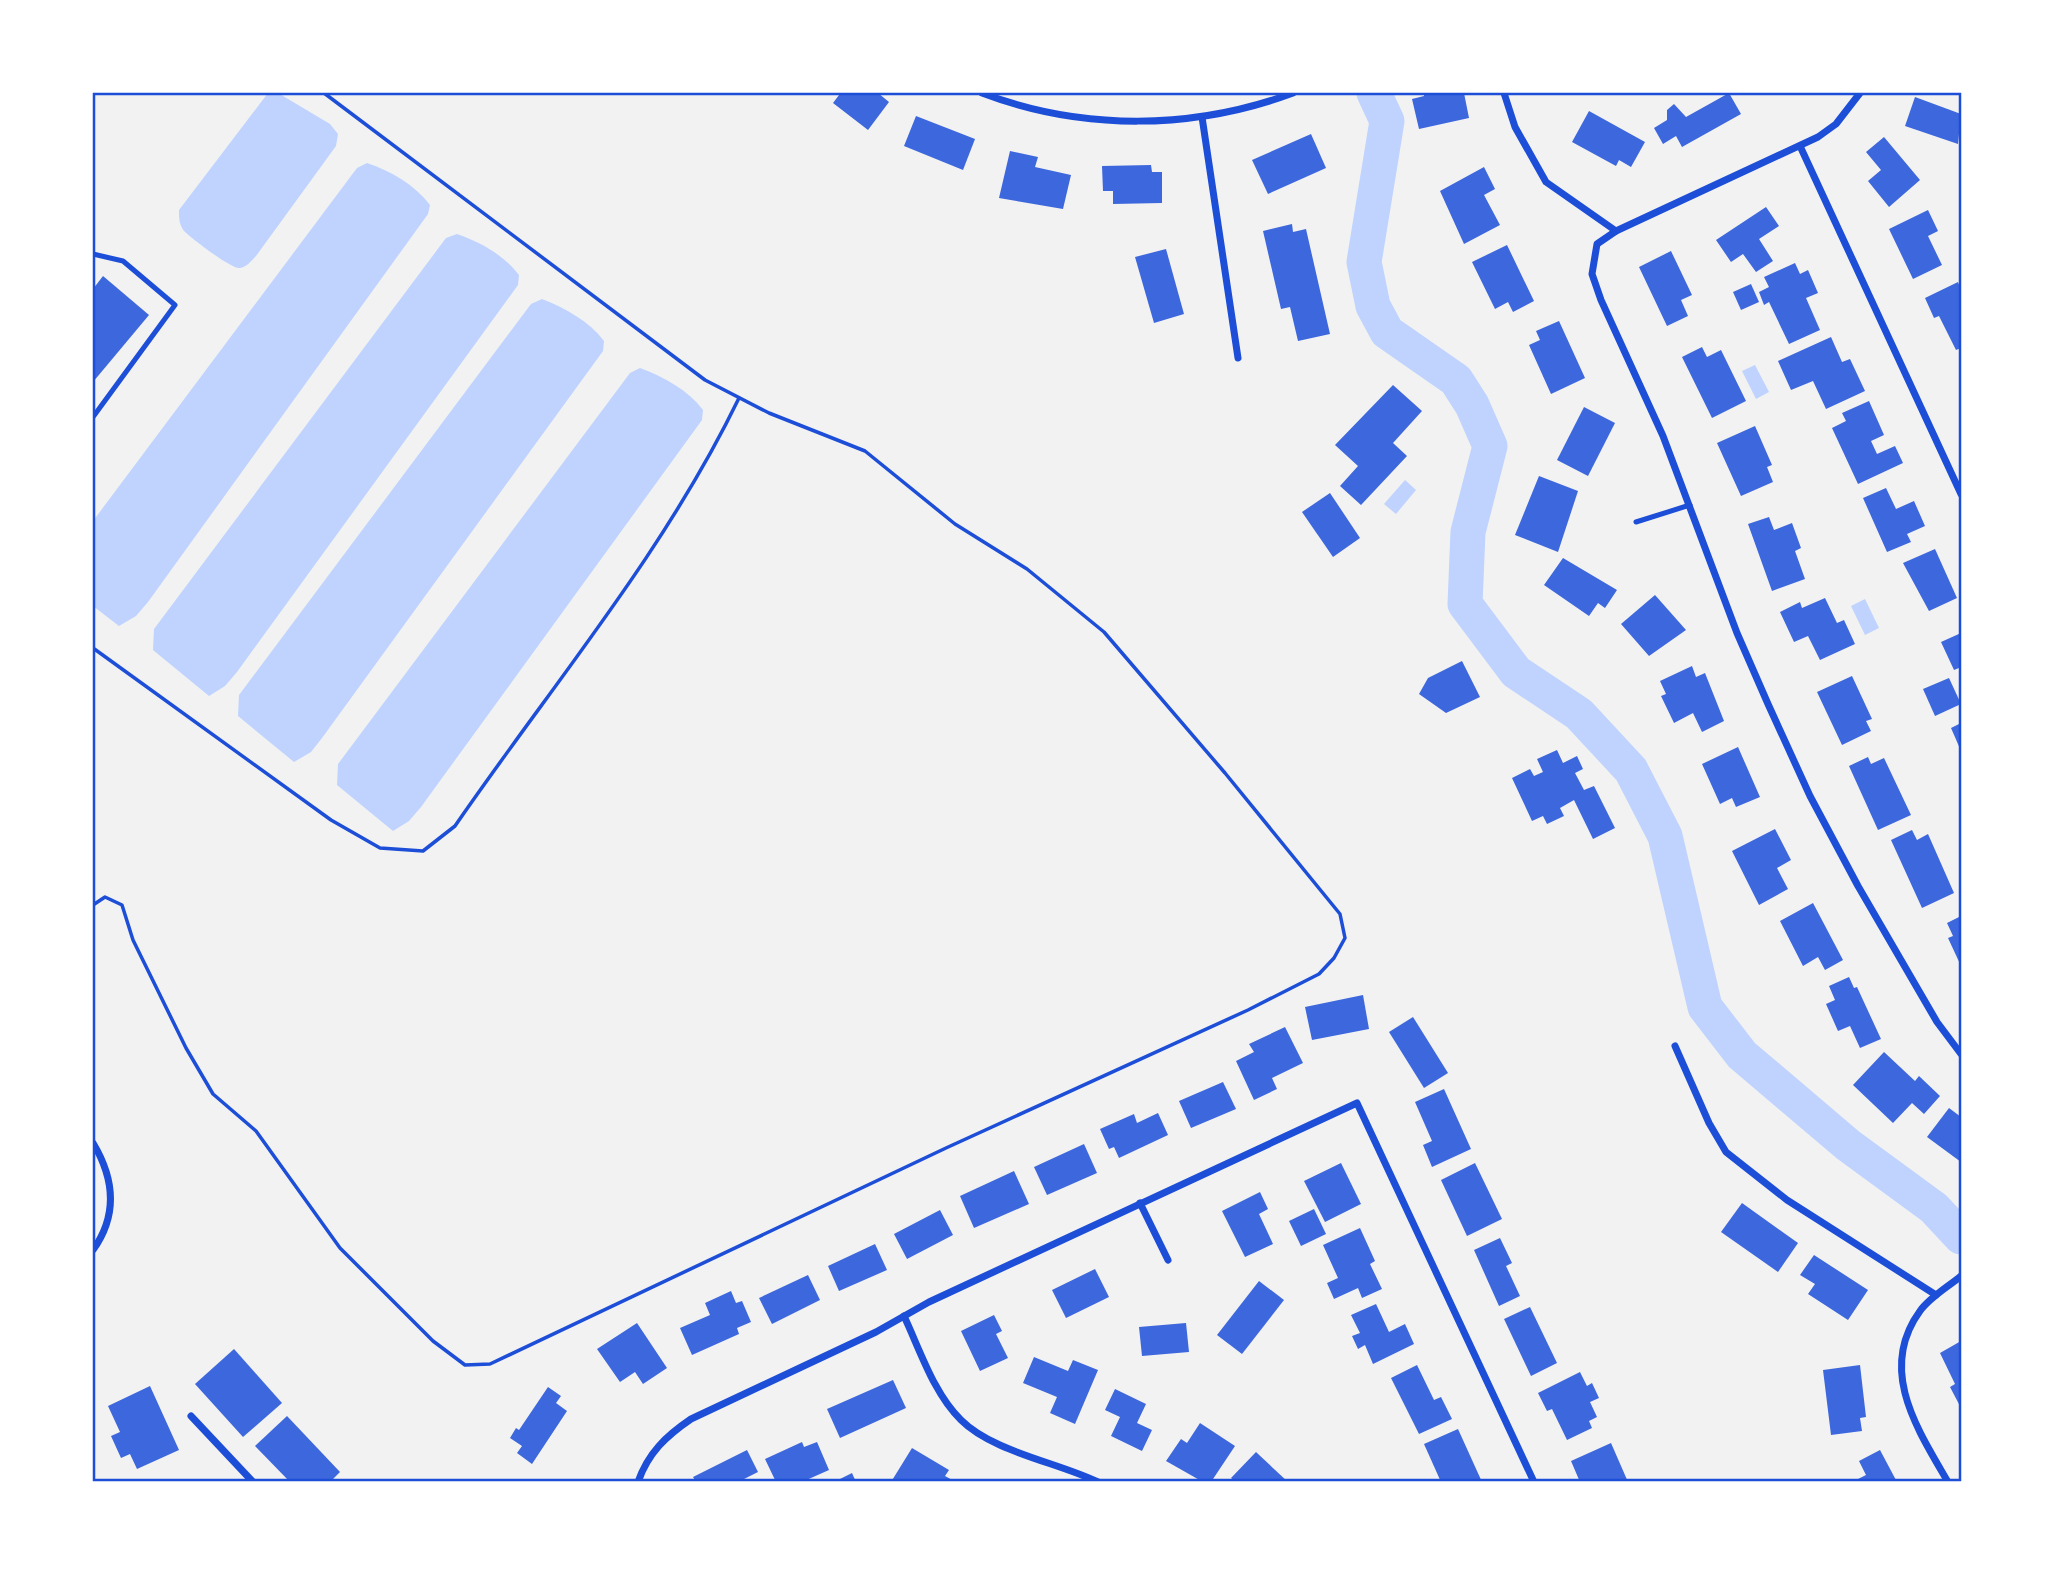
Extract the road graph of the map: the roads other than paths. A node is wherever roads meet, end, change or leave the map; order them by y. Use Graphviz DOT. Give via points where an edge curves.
graph roads {
  1 [pos="982,93"];
  2 [pos="1293,93"];
  3 [pos="1504,93"];
  4 [pos="1860,93"];
  5 [pos="1202,117"];
  6 [pos="1800,146"];
  7 [pos="1616,231"];
  8 [pos="93,254"];
  9 [pos="1238,358"];
  10 [pos="93,417"];
  11 [pos="1961,494"];
  12 [pos="1690,505"];
  13 [pos="1636,522"];
  14 [pos="1675,1046"];
  15 [pos="1961,1054"];
  16 [pos="93,1143"];
  17 [pos="1140,1203"];
  18 [pos="93,1250"];
  19 [pos="1168,1260"];
  20 [pos="1961,1276"];
  21 [pos="1937,1295"];
  22 [pos="905,1316"];
  23 [pos="191,1416"];
  24 [pos="253,1482"];
  25 [pos="638,1482"];
  26 [pos="1098,1482"];
  27 [pos="1534,1482"];
  28 [pos="1948,1482"];
  1 -- 5 [label="street" via="1052,114 1093,120"];
  2 -- 5 [label="street"];
  3 -- 7 [label="street" via="1515,127 1546,182"];
  4 -- 6 [label="street" via="1836,124"];
  5 -- 9 [label="street"];
  6 -- 7 [label="street"];
  6 -- 11 [label="street"];
  7 -- 12 [label="street" via="1597,244 1592,274"];
  8 -- 10 [label="lane" via="123,261 175,305"];
  12 -- 13 [label="lane"];
  12 -- 15 [label="street" via="1737,633 1810,796 1897,957"];
  14 -- 21 [label="street" via="1727,1152 1787,1200"];
  16 -- 18 [label="street" via="105,1163 111,1188 110,1214"];
  17 -- 19 [label="street"];
  17 -- 22 [label="street"];
  17 -- 27 [label="street" via="1357,1103"];
  20 -- 21 [label="street"];
  21 -- 28 [label="street" via="1910,1327 1900,1372 1912,1419"];
  22 -- 25 [label="street" via="691,1419 667,1435 649,1457"];
  22 -- 26 [label="street" via="943,1399 961,1421 1000,1444"];
  23 -- 24 [label="street"];
}
